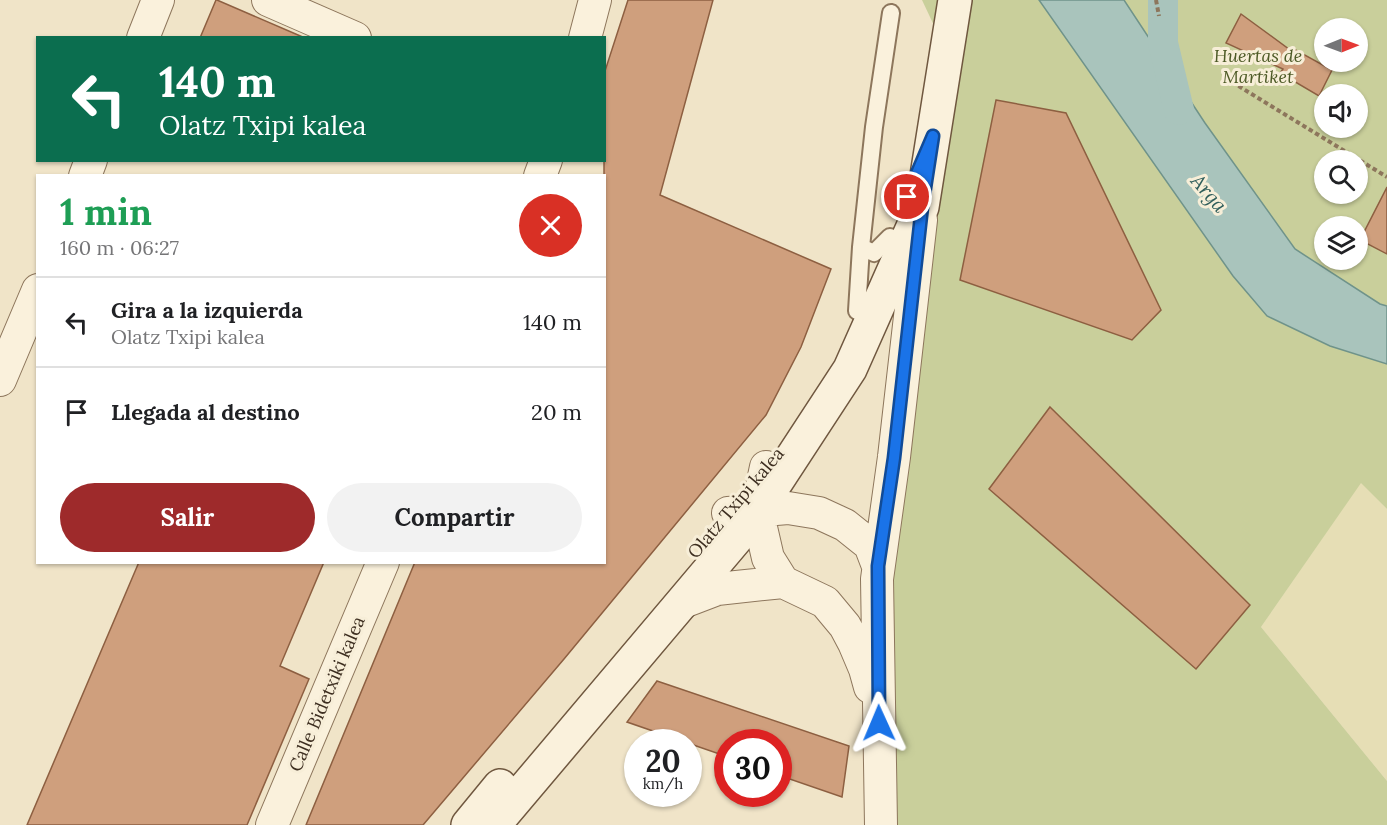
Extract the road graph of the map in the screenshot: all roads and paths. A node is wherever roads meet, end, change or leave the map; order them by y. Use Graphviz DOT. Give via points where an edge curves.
graph roads {
  1 [pos="158,0"];
  2 [pos="268,0"];
  3 [pos="595,0"];
  4 [pos="955,0"];
  5 [pos="1156,0"];
  6 [pos="891,13"];
  7 [pos="1159,16"];
  8 [pos="144,36"];
  9 [pos="350,36"];
  10 [pos="586,36"];
  11 [pos="1232,82"];
  12 [pos="933,136"];
  13 [pos="1387,177"];
  14 [pos="922,207"];
  15 [pos="876,242"];
  16 [pos="36,295"];
  17 [pos="0,380"];
  18 [pos="742,512"];
  19 [pos="382,564"];
  20 [pos="877,573"];
  21 [pos="783,582"];
  22 [pos="683,602"];
  23 [pos="825,602"];
  24 [pos="879,723"];
  25 [pos="272,825"];
  26 [pos="468,825"];
  27 [pos="494,825"];
  28 [pos="881,825"];
  1 -- 8 [label="street"];
  2 -- 9 [label="street"];
  3 -- 10 [label="street"];
  4 -- 12 [label="main road"];
  5 -- 7 [label="path"];
  6 -- 15 [label="lane" via="874,127"];
  11 -- 13 [label="path"];
  12 -- 14 [label="main road, Olatz Txipi kalea"];
  12 -- 15 [label="main road, Olatz Txipi kalea"];
  14 -- 18 [label="main road, Olatz Txipi kalea" via="850,369"];
  14 -- 20 [label="street"];
  15 -- 18 [label="main road, Olatz Txipi kalea" via="867,293 786,444 766,466"];
  16 -- 17 [label="street"];
  18 -- 20 [label="street" via="788,508 819,513 845,525 870,545"];
  18 -- 21 [label="street"];
  18 -- 22 [label="main road, Olatz Txipi kalea" via="750,522"];
  18 -- 26 [label="main road, Olatz Txipi kalea"];
  19 -- 25 [label="street, Calle Bidetxiki kalea"];
  20 -- 23 [label="street" via="867,592 850,602"];
  20 -- 24 [label="street"];
  21 -- 22 [label="street" via="717,589"];
  21 -- 23 [label="street"];
  22 -- 27 [label="main road, Olatz Txipi kalea"];
  23 -- 24 [label="street" via="854,643"];
  24 -- 28 [label="street"];
}
